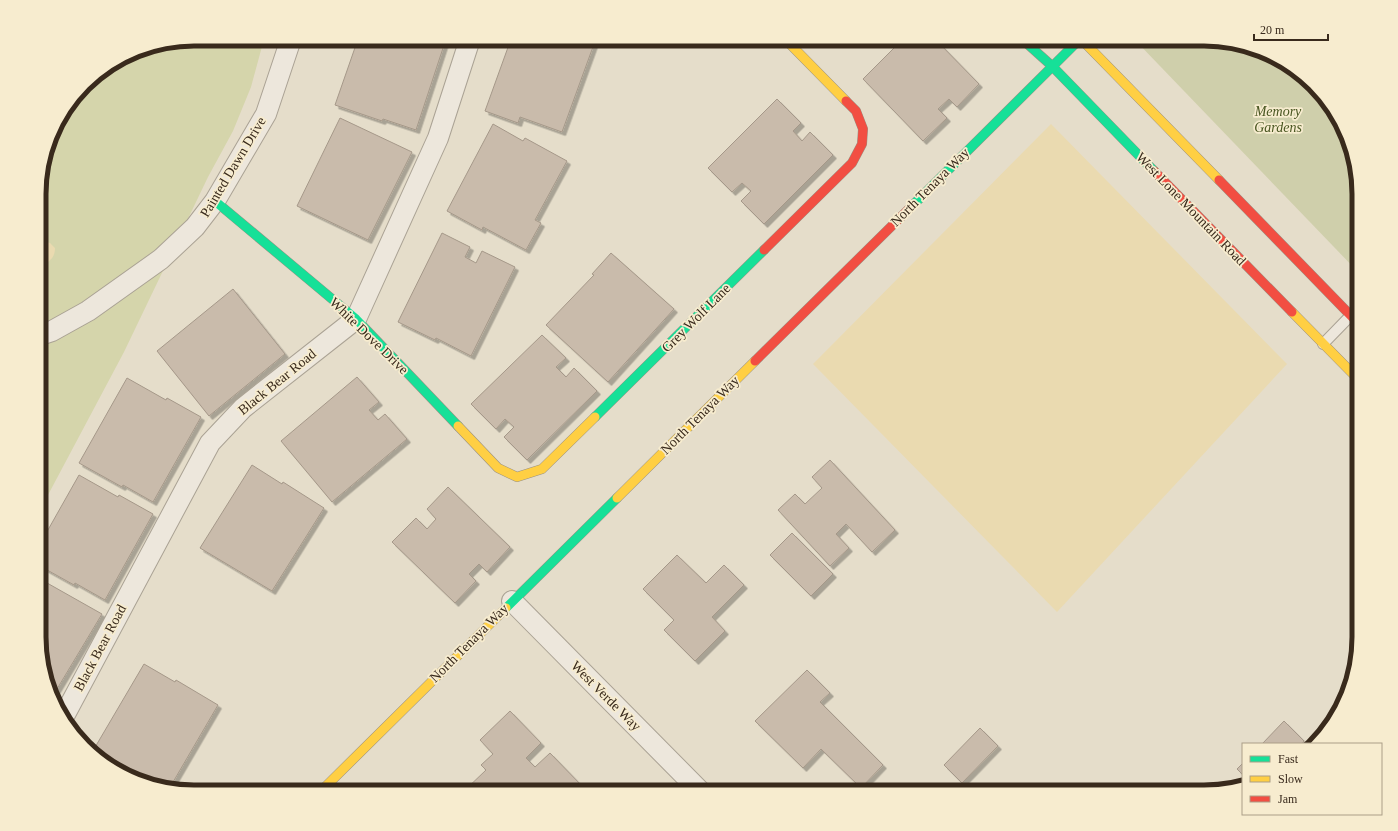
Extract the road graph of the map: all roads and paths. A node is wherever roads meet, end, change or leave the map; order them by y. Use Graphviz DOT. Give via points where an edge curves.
graph roads {
  1 [pos="289,46"];
  2 [pos="468,46"];
  3 [pos="792,46"];
  4 [pos="1030,46"];
  5 [pos="1073,46"];
  6 [pos="1088,46"];
  7 [pos="1052,66"];
  8 [pos="215,201"];
  9 [pos="1351,316"];
  10 [pos="356,319"];
  11 [pos="46,332"];
  12 [pos="1323,344"];
  13 [pos="1352,373"];
  14 [pos="517,477"];
  15 [pos="512,601"];
  16 [pos="66,712"];
  17 [pos="327,785"];
  18 [pos="693,785"];
  1 -- 8 [label="street, Painted Dawn Drive" via="266,114"];
  2 -- 10 [label="street, Black Bear Road" via="438,138"];
  3 -- 14 [label="street, Grey Wolf Lane" via="856,111 863,129 862,144 852,163 542,469"];
  4 -- 7 [label="street, West Lone Mountain Road"];
  5 -- 7 [label="street, North Tenaya Way"];
  6 -- 9 [label="street"];
  7 -- 12 [label="street, West Lone Mountain Road"];
  7 -- 15 [label="street, North Tenaya Way"];
  8 -- 10 [label="street, White Dove Drive"];
  8 -- 11 [label="street, Painted Dawn Drive" via="195,227 161,259 88,311"];
  9 -- 12 [label="lane"];
  10 -- 14 [label="street, White Dove Drive" via="498,468"];
  10 -- 16 [label="street, Black Bear Road" via="243,408 210,443"];
  12 -- 13 [label="street, West Lone Mountain Road"];
  15 -- 17 [label="street, North Tenaya Way"];
  15 -- 18 [label="street, West Verde Way"];
}
